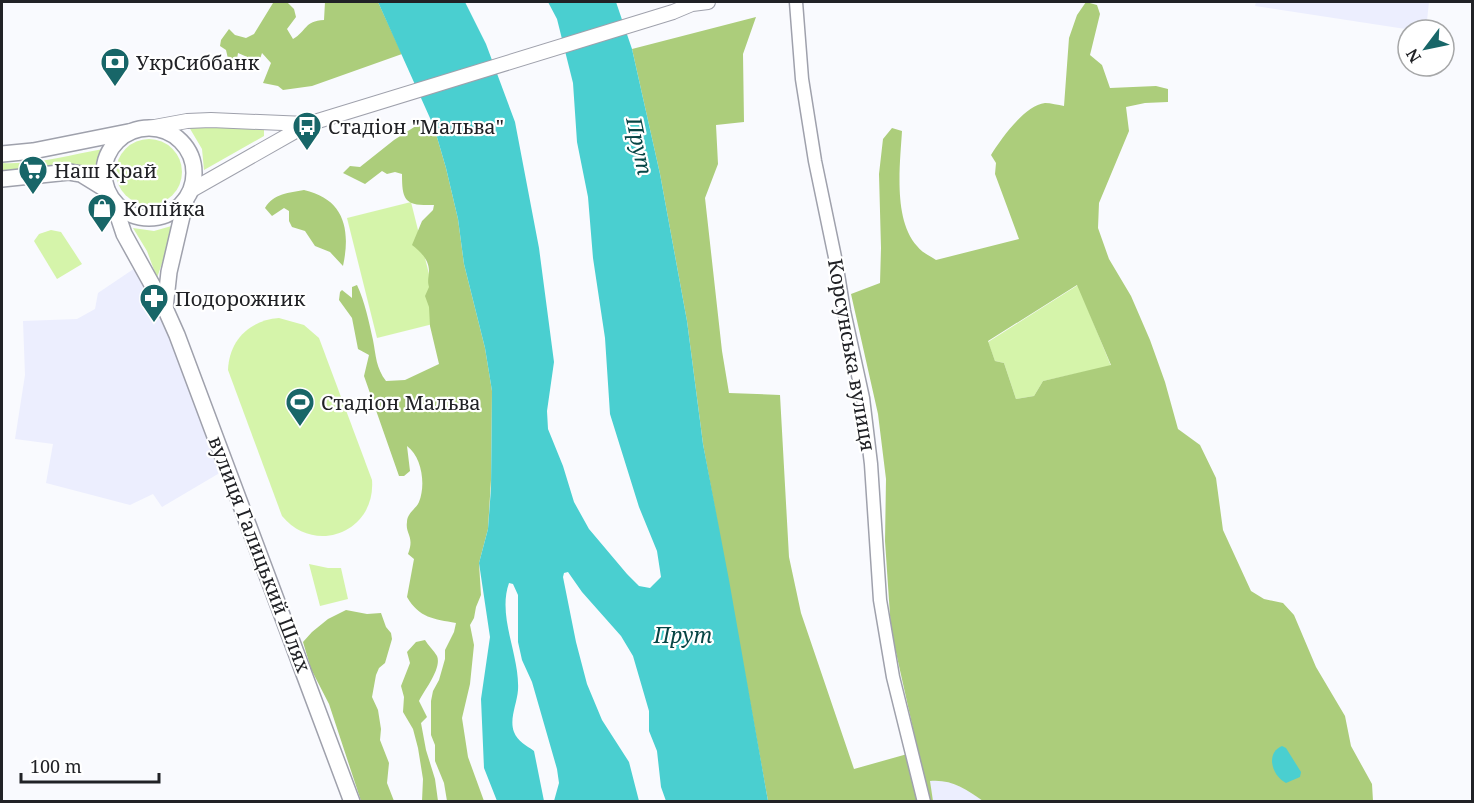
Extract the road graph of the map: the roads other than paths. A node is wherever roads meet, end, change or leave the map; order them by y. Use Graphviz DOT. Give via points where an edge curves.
graph roads {
  1 [pos="708,2"];
  2 [pos="693,3"];
  3 [pos="794,6"];
  4 [pos="308,124"];
  5 [pos="149,128"];
  6 [pos="131,131"];
  7 [pos="2,154"];
  8 [pos="2,179"];
  9 [pos="188,194"];
  10 [pos="110,196"];
  11 [pos="165,308"];
  12 [pos="352,801"];
  13 [pos="924,801"];
  1 -- 2 [label="main road"];
  2 -- 4 [label="main road"];
  3 -- 13 [label="main road, Корсунська вулиця" via="815,161 863,398 880,600 893,677"];
  4 -- 5 [label="main road" via="211,120"];
  4 -- 9 [label="main road"];
  5 -- 6 [label="highway"];
  5 -- 9 [label="highway" via="169,132 188,151 194,171"];
  6 -- 7 [label="highway"];
  6 -- 10 [label="highway" via="115,142 106,159 103,171"];
  8 -- 10 [label="highway" via="69,172 81,174"];
  9 -- 10 [label="highway" via="170,213 155,218 132,215"];
  9 -- 11 [label="highway" via="169,272"];
  10 -- 11 [label="highway, вулиця Галицький Шлях" via="124,234"];
  11 -- 12 [label="highway, вулиця Галицький Шлях"];
}
